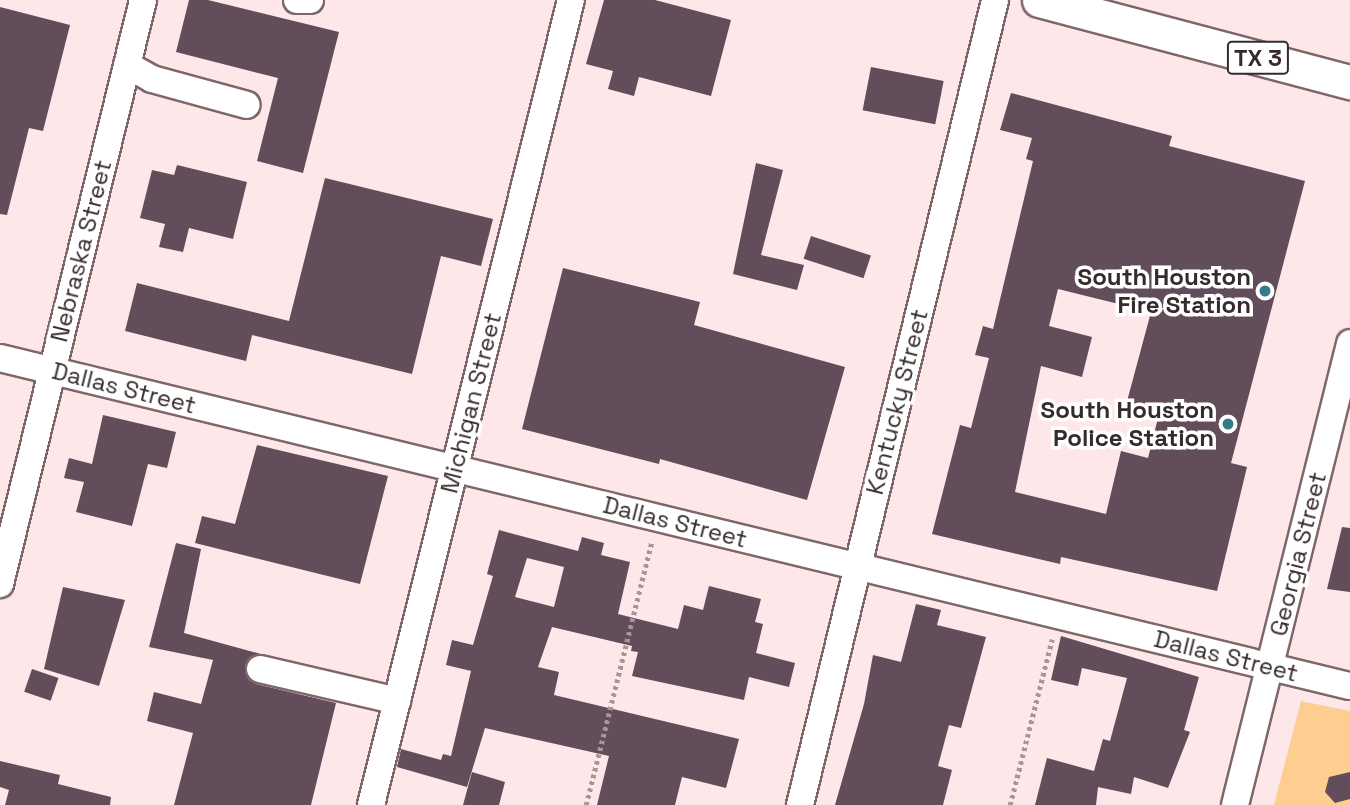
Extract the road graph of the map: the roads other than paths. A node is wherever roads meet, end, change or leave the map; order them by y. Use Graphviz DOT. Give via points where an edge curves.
graph roads {
  1 [pos="143,0"];
  2 [pos="297,0"];
  3 [pos="310,0"];
  4 [pos="571,0"];
  5 [pos="995,0"];
  6 [pos="1039,0"];
  7 [pos="127,65"];
  8 [pos="1350,82"];
  9 [pos="247,104"];
  10 [pos="1350,343"];
  11 [pos="0,358"];
  12 [pos="52,370"];
  13 [pos="455,468"];
  14 [pos="858,566"];
  15 [pos="0,584"];
  16 [pos="1269,667"];
  17 [pos="260,669"];
  18 [pos="1350,686"];
  19 [pos="397,701"];
  20 [pos="371,805"];
  21 [pos="800,805"];
  22 [pos="1235,805"];
  1 -- 7 [label="street, Nebraska Street"];
  2 -- 3 [label="street"];
  4 -- 13 [label="street, Michigan Street"];
  5 -- 14 [label="street, Kentucky Street"];
  6 -- 8 [label="main road, TX 3"];
  7 -- 9 [label="street" via="152,79"];
  7 -- 12 [label="street, Nebraska Street"];
  10 -- 16 [label="street, Georgia Street"];
  11 -- 12 [label="street, Dallas Street"];
  12 -- 13 [label="street, Dallas Street"];
  12 -- 15 [label="street, Nebraska Street"];
  13 -- 14 [label="street, Dallas Street"];
  13 -- 19 [label="street, Michigan Street"];
  14 -- 16 [label="street, Dallas Street"];
  14 -- 21 [label="street, Kentucky Street"];
  16 -- 18 [label="street, Dallas Street"];
  16 -- 22 [label="street, Georgia Street"];
  17 -- 19 [label="street"];
  19 -- 20 [label="street, Michigan Street"];
}
